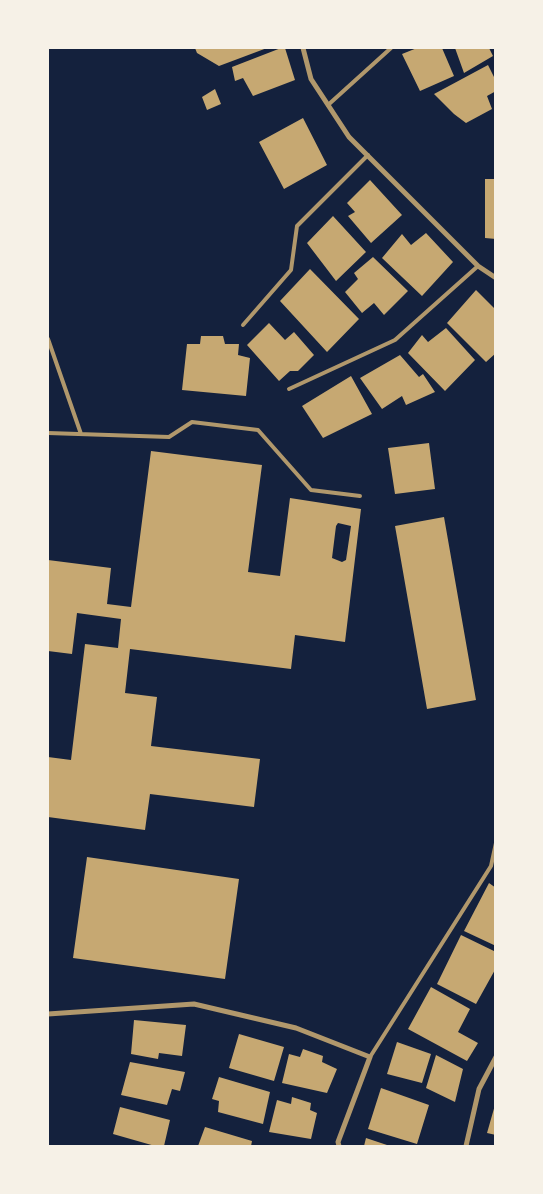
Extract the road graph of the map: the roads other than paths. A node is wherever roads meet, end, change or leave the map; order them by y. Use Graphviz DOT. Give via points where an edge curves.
graph roads {
  1 [pos="303,48"];
  2 [pos="391,48"];
  3 [pos="328,105"];
  4 [pos="368,155"];
  5 [pos="478,266"];
  6 [pos="496,278"];
  7 [pos="243,325"];
  8 [pos="48,339"];
  9 [pos="289,389"];
  10 [pos="48,432"];
  11 [pos="81,434"];
  12 [pos="360,496"];
  13 [pos="496,843"];
  14 [pos="48,1014"];
  15 [pos="370,1057"];
  16 [pos="496,1057"];
  17 [pos="339,1146"];
  18 [pos="466,1146"];
  1 -- 3 [label="street" via="311,79"];
  2 -- 3 [label="lane"];
  3 -- 4 [label="street" via="350,137"];
  4 -- 5 [label="street"];
  4 -- 7 [label="lane" via="297,226 290,270"];
  5 -- 6 [label="street"];
  5 -- 9 [label="lane" via="394,340"];
  8 -- 11 [label="lane"];
  10 -- 11 [label="lane"];
  11 -- 12 [label="lane" via="169,438 192,422 258,430 312,490"];
  13 -- 15 [label="lane" via="491,866"];
  14 -- 15 [label="street" via="194,1004 296,1028"];
  15 -- 17 [label="street"];
  16 -- 18 [label="street" via="479,1089"];
}
